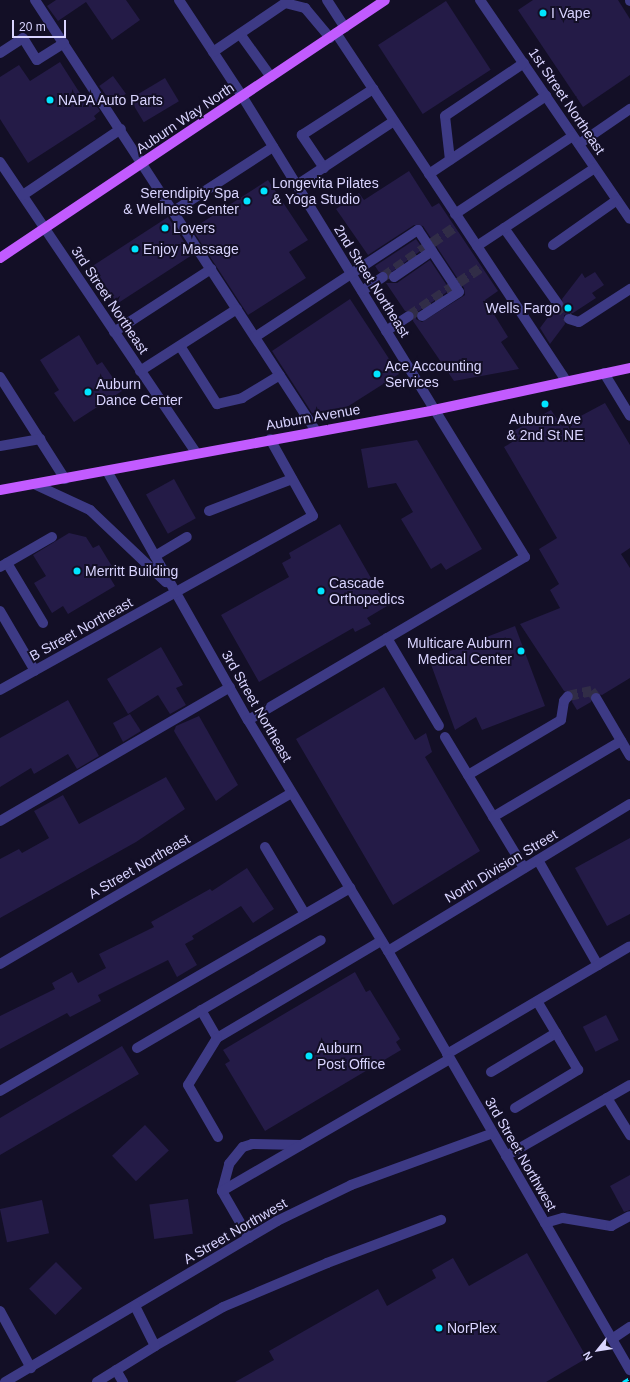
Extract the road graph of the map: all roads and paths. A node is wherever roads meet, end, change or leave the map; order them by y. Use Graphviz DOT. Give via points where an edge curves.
graph roads {
  1 [pos="35,0"];
  2 [pos="179,0"];
  3 [pos="327,0"];
  4 [pos="385,0"];
  5 [pos="480,0"];
  6 [pos="345,28"];
  7 [pos="240,34"];
  8 [pos="333,36"];
  9 [pos="64,43"];
  10 [pos="213,52"];
  11 [pos="0,53"];
  12 [pos="524,63"];
  13 [pos="271,77"];
  14 [pos="373,89"];
  15 [pos="242,96"];
  16 [pos="546,96"];
  17 [pos="629,112"];
  18 [pos="394,121"];
  19 [pos="121,129"];
  20 [pos="576,140"];
  21 [pos="273,147"];
  22 [pos="450,160"];
  23 [pos="0,162"];
  24 [pos="143,162"];
  25 [pos="324,168"];
  26 [pos="595,168"];
  27 [pos="429,174"];
  28 [pos="297,185"];
  29 [pos="23,195"];
  30 [pos="617,200"];
  31 [pos="174,211"];
  32 [pos="630,218"];
  33 [pos="457,221"];
  34 [pos="45,228"];
  35 [pos="504,228"];
  36 [pos="553,245"];
  37 [pos="477,246"];
  38 [pos="432,251"];
  39 [pos="0,258"];
  40 [pos="212,269"];
  41 [pos="351,275"];
  42 [pos="383,277"];
  43 [pos="394,277"];
  44 [pos="630,289"];
  45 [pos="362,291"];
  46 [pos="558,304"];
  47 [pos="237,309"];
  48 [pos="409,316"];
  49 [pos="422,316"];
  50 [pos="569,319"];
  51 [pos="386,331"];
  52 [pos="114,332"];
  53 [pos="255,337"];
  54 [pos="180,346"];
  55 [pos="630,368"];
  56 [pos="140,371"];
  57 [pos="604,373"];
  58 [pos="280,375"];
  59 [pos="0,376"];
  60 [pos="566,381"];
  61 [pos="434,410"];
  62 [pos="630,416"];
  63 [pos="316,431"];
  64 [pos="40,439"];
  65 [pos="270,439"];
  66 [pos="0,446"];
  67 [pos="196,453"];
  68 [pos="107,471"];
  69 [pos="64,479"];
  70 [pos="292,479"];
  71 [pos="34,484"];
  72 [pos="0,490"];
  73 [pos="209,511"];
  74 [pos="52,537"];
  75 [pos="187,537"];
  76 [pos="155,556"];
  77 [pos="4,565"];
  78 [pos="176,592"];
  79 [pos="0,611"];
  80 [pos="43,623"];
  81 [pos="387,638"];
  82 [pos="35,671"];
  83 [pos="230,687"];
  84 [pos="0,690"];
  85 [pos="568,696"];
  86 [pos="596,698"];
  87 [pos="248,720"];
  88 [pos="439,726"];
  89 [pos="445,737"];
  90 [pos="621,741"];
  91 [pos="630,756"];
  92 [pos="468,775"];
  93 [pos="292,793"];
  94 [pos="630,804"];
  95 [pos="493,817"];
  96 [pos="0,821"];
  97 [pos="265,846"];
  98 [pos="538,860"];
  99 [pos="524,868"];
  100 [pos="350,888"];
  101 [pos="305,914"];
  102 [pos="321,940"];
  103 [pos="381,941"];
  104 [pos="630,946"];
  105 [pos="388,951"];
  106 [pos="0,964"];
  107 [pos="598,965"];
  108 [pos="537,1001"];
  109 [pos="201,1010"];
  110 [pos="556,1034"];
  111 [pos="217,1038"];
  112 [pos="137,1048"];
  113 [pos="448,1056"];
  114 [pos="491,1072"];
  115 [pos="630,1085"];
  116 [pos="0,1091"];
  117 [pos="607,1098"];
  118 [pos="514,1108"];
  119 [pos="493,1133"];
  120 [pos="630,1134"];
  121 [pos="218,1137"];
  122 [pos="302,1145"];
  123 [pos="506,1156"];
  124 [pos="222,1191"];
  125 [pos="630,1216"];
  126 [pos="441,1220"];
  127 [pos="545,1223"];
  128 [pos="249,1238"];
  129 [pos="135,1306"];
  130 [pos="0,1311"];
  131 [pos="630,1327"];
  132 [pos="612,1339"];
  133 [pos="155,1346"];
  134 [pos="31,1368"];
  135 [pos="116,1370"];
  136 [pos="630,1370"];
  137 [pos="5,1382"];
  138 [pos="97,1382"];
  139 [pos="122,1382"];
  1 -- 9 [label="street"];
  2 -- 10 [label="street, 2nd Street Northeast"];
  3 -- 6 [label="street"];
  4 -- 6 [label="main road, Auburn Way North"];
  5 -- 12 [label="street, 1st Street Northeast"];
  6 -- 8 [label="main road, Auburn Way North"];
  7 -- 8 [label="street" via="285,3 305,8"];
  7 -- 10 [label="street"];
  7 -- 13 [label="street"];
  8 -- 13 [label="main road, Auburn Way North"];
  8 -- 14 [label="street"];
  9 -- 11 [label="street" via="37,60 23,38"];
  9 -- 19 [label="street"];
  10 -- 15 [label="street, 2nd Street Northeast"];
  12 -- 16 [label="street, 1st Street Northeast"];
  12 -- 22 [label="street" via="446,116"];
  13 -- 15 [label="main road, Auburn Way North"];
  14 -- 18 [label="street"];
  14 -- 25 [label="street" via="302,135"];
  15 -- 21 [label="street, 2nd Street Northeast"];
  15 -- 24 [label="main road, Auburn Way North"];
  16 -- 20 [label="street, 1st Street Northeast"];
  16 -- 22 [label="street"];
  17 -- 20 [label="street"];
  18 -- 25 [label="street"];
  18 -- 27 [label="street"];
  19 -- 24 [label="street"];
  19 -- 29 [label="street"];
  20 -- 26 [label="street, 1st Street Northeast"];
  20 -- 33 [label="street"];
  21 -- 28 [label="street, 2nd Street Northeast"];
  21 -- 31 [label="street"];
  22 -- 27 [label="street"];
  23 -- 29 [label="street, 3rd Street Northeast"];
  24 -- 31 [label="street"];
  24 -- 34 [label="main road, Auburn Way North"];
  25 -- 28 [label="street"];
  26 -- 30 [label="street, 1st Street Northeast"];
  26 -- 35 [label="street"];
  27 -- 33 [label="street"];
  28 -- 41 [label="street, 2nd Street Northeast"];
  29 -- 34 [label="street, 3rd Street Northeast"];
  30 -- 32 [label="street, 1st Street Northeast"];
  30 -- 36 [label="street"];
  31 -- 40 [label="street"];
  33 -- 37 [label="street"];
  34 -- 39 [label="main road, Auburn Way North"];
  34 -- 52 [label="street, 3rd Street Northeast"];
  35 -- 37 [label="street"];
  35 -- 46 [label="street"];
  37 -- 60 [label="street" via="485,265"];
  38 -- 41 [label="street" via="418,230"];
  38 -- 43 [label="street"];
  38 -- 49 [label="street" via="459,292"];
  40 -- 47 [label="street"];
  40 -- 52 [label="street"];
  41 -- 45 [label="street, 2nd Street Northeast"];
  41 -- 53 [label="street"];
  42 -- 45 [label="street"];
  44 -- 50 [label="street" via="579,322"];
  45 -- 51 [label="street, 2nd Street Northeast"];
  47 -- 53 [label="street"];
  47 -- 54 [label="street"];
  48 -- 51 [label="street"];
  51 -- 61 [label="street, 2nd Street Northeast"];
  52 -- 56 [label="street, 3rd Street Northeast"];
  53 -- 58 [label="street"];
  54 -- 56 [label="street"];
  54 -- 58 [label="street" via="217,404 242,398"];
  55 -- 57 [label="main road, Auburn Avenue"];
  56 -- 67 [label="street, 3rd Street Northeast"];
  57 -- 60 [label="main road, Auburn Avenue"];
  57 -- 62 [label="street"];
  58 -- 63 [label="street"];
  59 -- 64 [label="street"];
  60 -- 61 [label="main road, Auburn Avenue"];
  61 -- 63 [label="main road, Auburn Avenue"];
  61 -- 81 [label="street, 2nd Street Northeast" via="525,557"];
  63 -- 65 [label="main road, Auburn Avenue"];
  64 -- 66 [label="street"];
  64 -- 69 [label="street"];
  65 -- 67 [label="main road, Auburn Avenue"];
  65 -- 70 [label="street"];
  67 -- 68 [label="main road, Auburn Avenue"];
  68 -- 69 [label="main road, Auburn Avenue"];
  68 -- 76 [label="street, 3rd Street Northeast"];
  69 -- 71 [label="main road, Auburn Avenue"];
  70 -- 73 [label="street"];
  70 -- 78 [label="street, B Street Northeast" via="313,516"];
  71 -- 72 [label="main road, Auburn Avenue"];
  71 -- 78 [label="street" via="90,510"];
  74 -- 77 [label="street"];
  75 -- 76 [label="street"];
  76 -- 78 [label="street, 3rd Street Northeast"];
  77 -- 80 [label="street"];
  78 -- 82 [label="street, B Street Northeast"];
  78 -- 83 [label="street, 3rd Street Northeast"];
  79 -- 82 [label="street"];
  81 -- 87 [label="street"];
  81 -- 88 [label="street"];
  82 -- 84 [label="street, B Street Northeast"];
  83 -- 87 [label="street, 3rd Street Northeast"];
  83 -- 96 [label="street"];
  85 -- 92 [label="street" via="564,701 561,720"];
  86 -- 90 [label="street"];
  87 -- 93 [label="street, 3rd Street Northeast"];
  89 -- 92 [label="street"];
  90 -- 91 [label="street"];
  90 -- 95 [label="street"];
  92 -- 95 [label="street"];
  93 -- 100 [label="street, 3rd Street Northeast"];
  93 -- 106 [label="street, A Street Northeast"];
  94 -- 98 [label="street, North Division Street"];
  95 -- 99 [label="street"];
  97 -- 101 [label="street"];
  98 -- 99 [label="street, North Division Street"];
  98 -- 107 [label="street"];
  99 -- 105 [label="street, North Division Street"];
  100 -- 101 [label="street"];
  100 -- 103 [label="street, 3rd Street Northeast"];
  101 -- 116 [label="street"];
  102 -- 109 [label="street"];
  103 -- 105 [label="street, 3rd Street Northeast"];
  103 -- 111 [label="street"];
  104 -- 107 [label="street"];
  105 -- 113 [label="street, 3rd Street Northwest"];
  107 -- 108 [label="street"];
  108 -- 110 [label="street"];
  108 -- 113 [label="street"];
  109 -- 111 [label="street"];
  109 -- 112 [label="street"];
  110 -- 114 [label="street"];
  110 -- 118 [label="street" via="578,1070"];
  111 -- 121 [label="street" via="188,1085"];
  113 -- 119 [label="street, 3rd Street Northwest"];
  113 -- 122 [label="street"];
  115 -- 117 [label="street"];
  117 -- 120 [label="street"];
  117 -- 123 [label="street"];
  119 -- 123 [label="street, 3rd Street Northwest"];
  119 -- 128 [label="street, A Street Northwest" via="351,1185"];
  122 -- 124 [label="street"];
  122 -- 124 [label="street" via="252,1144 243,1147 229,1164"];
  123 -- 127 [label="street, 3rd Street Northwest"];
  124 -- 128 [label="street"];
  125 -- 127 [label="street" via="610,1226 562,1218"];
  126 -- 133 [label="street" via="327,1263 223,1307"];
  127 -- 132 [label="street, 3rd Street Northwest"];
  128 -- 129 [label="street, A Street Northwest"];
  129 -- 133 [label="street"];
  129 -- 134 [label="street, A Street Northwest"];
  130 -- 134 [label="street"];
  131 -- 132 [label="street"];
  132 -- 136 [label="street, 3rd Street Northwest"];
  133 -- 135 [label="street"];
  134 -- 137 [label="street, A Street Northwest"];
  135 -- 138 [label="street"];
  135 -- 139 [label="street"];
}
